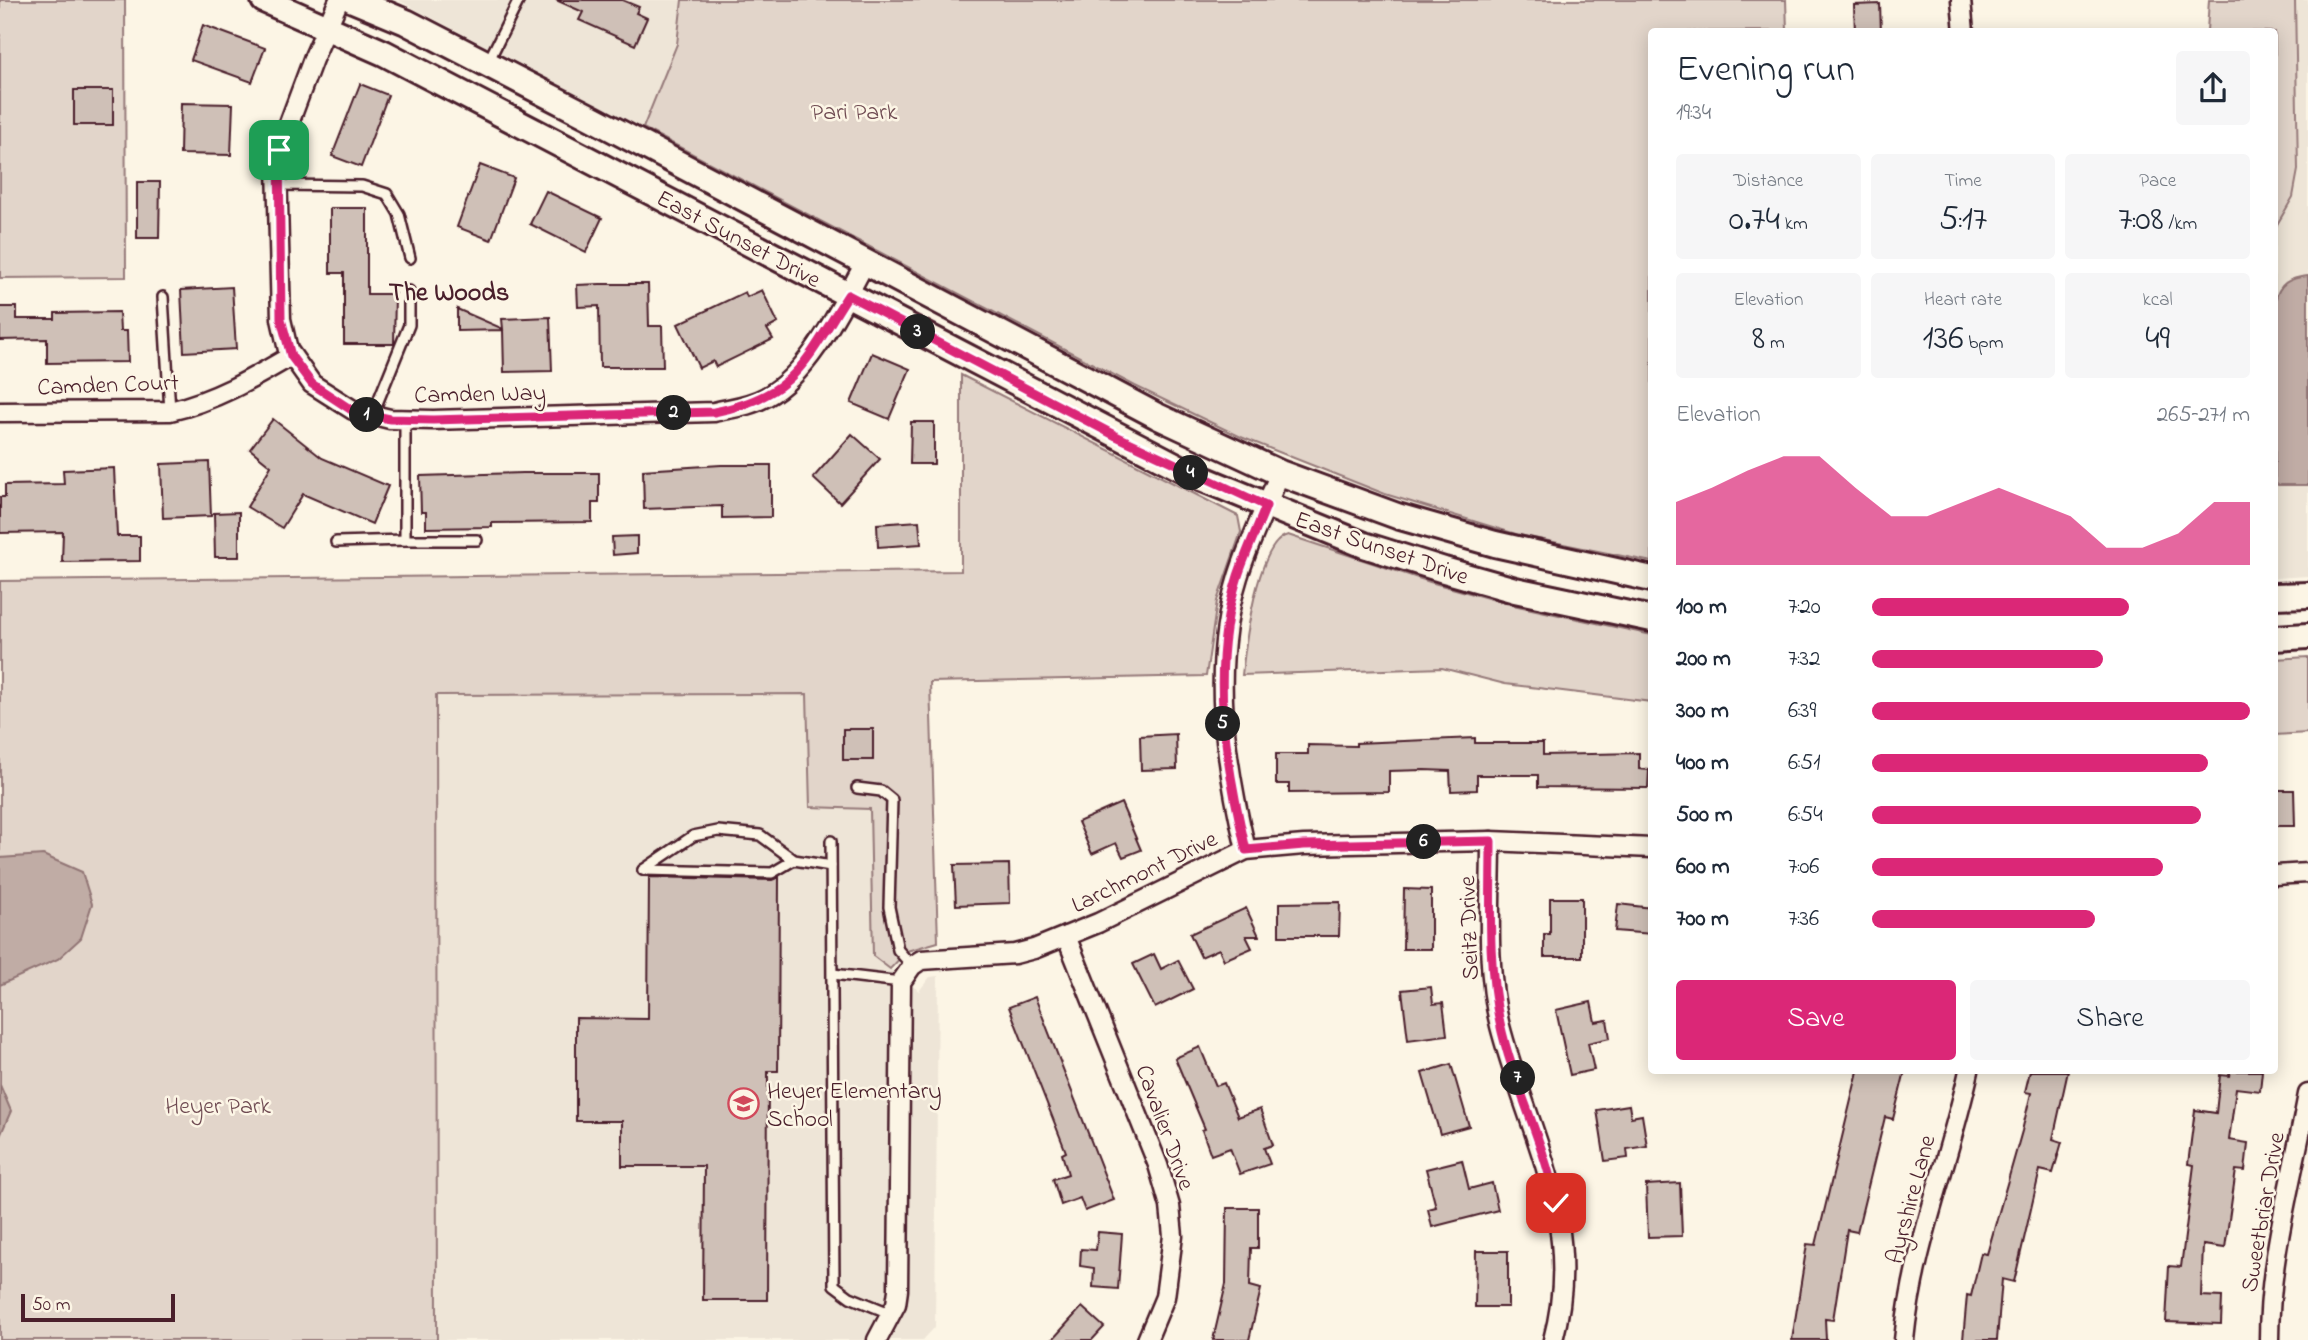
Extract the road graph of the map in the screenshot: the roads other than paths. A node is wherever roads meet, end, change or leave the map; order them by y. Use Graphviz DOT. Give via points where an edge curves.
graph roads {
  1 [pos="264,0"];
  2 [pos="339,0"];
  3 [pos="353,0"];
  4 [pos="519,0"];
  5 [pos="1961,0"];
  6 [pos="327,26"];
  7 [pos="1964,28"];
  8 [pos="487,64"];
  9 [pos="278,185"];
  10 [pos="410,258"];
  11 [pos="864,263"];
  12 [pos="409,292"];
  13 [pos="848,295"];
  14 [pos="163,298"];
  15 [pos="291,356"];
  16 [pos="170,411"];
  17 [pos="0,412"];
  18 [pos="372,416"];
  19 [pos="405,419"];
  20 [pos="1280,473"];
  21 [pos="1266,506"];
  22 [pos="405,540"];
  23 [pos="477,540"];
  24 [pos="336,542"];
  25 [pos="1648,578"];
  26 [pos="2308,595"];
  27 [pos="2278,596"];
  28 [pos="1648,618"];
  29 [pos="2308,636"];
  30 [pos="2278,638"];
  31 [pos="857,788"];
  32 [pos="831,841"];
  33 [pos="1491,841"];
  34 [pos="1648,848"];
  35 [pos="1246,850"];
  36 [pos="794,860"];
  37 [pos="831,866"];
  38 [pos="2308,873"];
  39 [pos="2278,875"];
  40 [pos="1066,936"];
  41 [pos="912,966"];
  42 [pos="833,974"];
  43 [pos="901,982"];
  44 [pos="1968,1074"];
  45 [pos="2308,1094"];
  46 [pos="2303,1149"];
  47 [pos="892,1314"];
  48 [pos="877,1340"];
  49 [pos="1147,1340"];
  50 [pos="1553,1340"];
  51 [pos="1904,1340"];
  52 [pos="2269,1340"];
  1 -- 6 [label="main road, East Sunset Drive"];
  2 -- 6 [label="street, Camden Way"];
  3 -- 8 [label="main road, East Sunset Drive"];
  4 -- 8 [label="lane"];
  5 -- 7 [label="street"];
  6 -- 9 [label="street, Camden Way" via="279,150"];
  6 -- 13 [label="main road, East Sunset Drive"];
  8 -- 11 [label="main road, East Sunset Drive"];
  9 -- 10 [label="lane" via="362,186 387,194 399,214"];
  9 -- 15 [label="street, Camden Way" via="281,319"];
  11 -- 13 [label="street, Camden Way"];
  11 -- 20 [label="main road, East Sunset Drive" via="1157,416"];
  12 -- 18 [label="lane" via="409,325"];
  13 -- 19 [label="street, Camden Way" via="801,369 783,386 743,406 714,412"];
  13 -- 21 [label="main road, East Sunset Drive" via="1116,436"];
  14 -- 16 [label="lane"];
  15 -- 16 [label="street, Camden Court" via="230,390"];
  15 -- 18 [label="street, Camden Way" via="326,395"];
  16 -- 17 [label="street, Camden Court"];
  18 -- 19 [label="street, Camden Way"];
  19 -- 22 [label="lane"];
  20 -- 21 [label="street"];
  20 -- 25 [label="main road, East Sunset Drive" via="1397,516 1495,544"];
  21 -- 28 [label="main road, East Sunset Drive" via="1364,545 1444,570"];
  21 -- 35 [label="street" via="1238,577 1222,677 1223,732"];
  22 -- 23 [label="lane"];
  22 -- 24 [label="lane"];
  26 -- 27 [label="main road"];
  29 -- 30 [label="main road"];
  31 -- 41 [label="lane" via="881,791 892,800 888,907 898,950"];
  32 -- 37 [label="lane"];
  33 -- 34 [label="street, Larchmont Drive"];
  33 -- 35 [label="street, Larchmont Drive"];
  33 -- 50 [label="street, Seitz Drive" via="1492,977 1500,1026 1556,1203 1561,1294"];
  35 -- 40 [label="street, Larchmont Drive"];
  36 -- 36 [label="lane" via="760,835 718,831 693,836 643,870 772,873"];
  36 -- 37 [label="lane"];
  37 -- 42 [label="lane"];
  38 -- 39 [label="street"];
  40 -- 41 [label="street, Larchmont Drive" via="1015,954 931,958"];
  40 -- 49 [label="street, Cavalier Drive" via="1158,1165 1170,1206 1173,1236 1166,1297"];
  41 -- 43 [label="street"];
  42 -- 43 [label="lane"];
  42 -- 47 [label="lane" via="834,1285 849,1297"];
  43 -- 47 [label="street" via="898,1290"];
  44 -- 51 [label="street, Ayrshire Lane" via="1926,1228"];
  45 -- 46 [label="street, Sweetbriar Drive"];
  46 -- 52 [label="street, Sweetbriar Drive" via="2274,1264"];
  47 -- 48 [label="street"];
}
